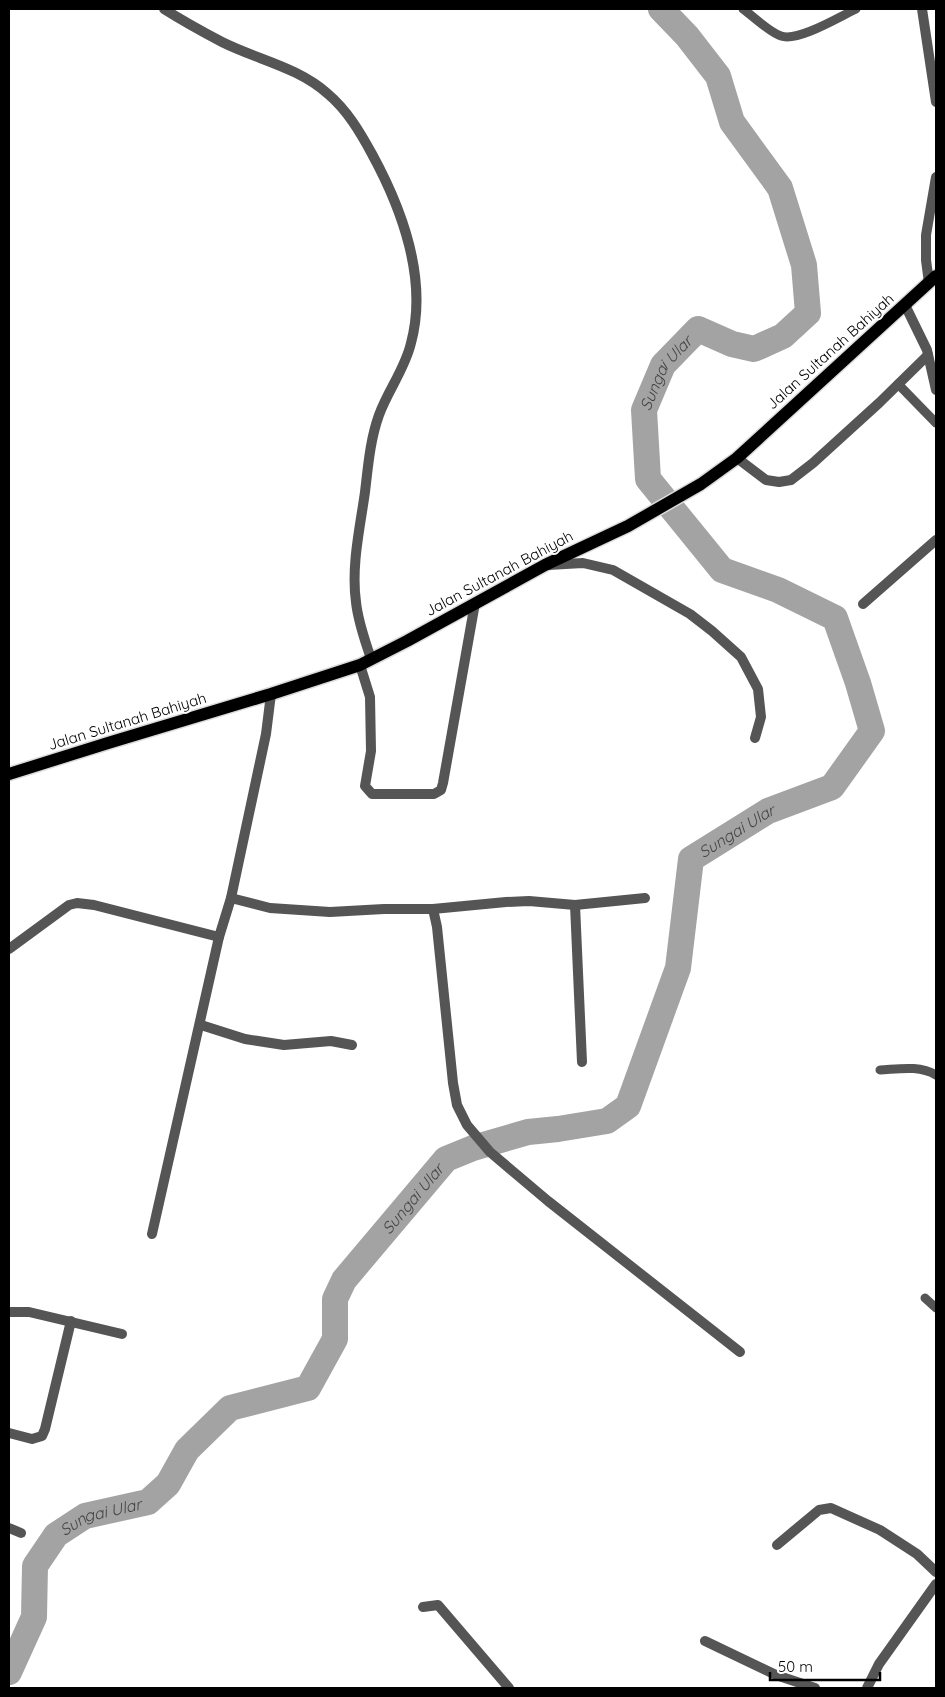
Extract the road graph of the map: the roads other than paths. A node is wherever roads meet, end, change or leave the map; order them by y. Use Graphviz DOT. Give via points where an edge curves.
graph roads {
  1 [pos="164,9"];
  2 [pos="743,9"];
  3 [pos="856,9"];
  4 [pos="922,9"];
  5 [pos="936,102"];
  6 [pos="936,177"];
  7 [pos="933,280"];
  8 [pos="905,306"];
  9 [pos="928,355"];
  10 [pos="898,384"];
  11 [pos="936,390"];
  12 [pos="936,423"];
  13 [pos="736,458"];
  14 [pos="936,540"];
  15 [pos="545,565"];
  16 [pos="475,603"];
  17 [pos="863,604"];
  18 [pos="366,662"];
  19 [pos="271,694"];
  20 [pos="755,738"];
  21 [pos="9,774"];
  22 [pos="231,898"];
  23 [pos="645,898"];
  24 [pos="575,905"];
  25 [pos="433,909"];
  26 [pos="219,937"];
  27 [pos="9,949"];
  28 [pos="200,1025"];
  29 [pos="352,1045"];
  30 [pos="582,1062"];
  31 [pos="880,1070"];
  32 [pos="936,1075"];
  33 [pos="152,1234"];
  34 [pos="924,1298"];
  35 [pos="936,1308"];
  36 [pos="9,1312"];
  37 [pos="71,1321"];
  38 [pos="122,1334"];
  39 [pos="740,1352"];
  40 [pos="9,1434"];
  41 [pos="9,1528"];
  42 [pos="21,1533"];
  43 [pos="776,1544"];
  44 [pos="936,1572"];
  45 [pos="936,1584"];
  46 [pos="423,1607"];
  47 [pos="705,1641"];
  48 [pos="509,1688"];
  49 [pos="815,1688"];
  50 [pos="867,1688"];
  1 -- 18 [label="street" via="223,43 291,69 330,95 352,119 370,150 402,221 411,252 415,324 406,360 379,416 355,558 356,601"];
  2 -- 3 [label="lane" via="778,36 787,38"];
  4 -- 5 [label="street"];
  6 -- 7 [label="street" via="926,235 926,260"];
  7 -- 8 [label="main road, Jalan Sultanah Bahiyah"];
  8 -- 9 [label="street"];
  8 -- 13 [label="main road, Jalan Sultanah Bahiyah"];
  9 -- 10 [label="street"];
  9 -- 11 [label="street"];
  10 -- 12 [label="lane"];
  10 -- 13 [label="street" via="791,480 766,480"];
  13 -- 15 [label="main road, Jalan Sultanah Bahiyah" via="700,484 628,526"];
  14 -- 17 [label="street"];
  15 -- 16 [label="main road, Jalan Sultanah Bahiyah"];
  15 -- 20 [label="street" via="584,563 613,570 690,614 712,631 741,657 758,689 761,717"];
  16 -- 18 [label="main road, Jalan Sultanah Bahiyah"];
  16 -- 18 [label="street" via="443,783 434,794 372,794 367,790 371,751"];
  18 -- 19 [label="main road, Jalan Sultanah Bahiyah"];
  19 -- 21 [label="main road, Jalan Sultanah Bahiyah"];
  19 -- 22 [label="street" via="266,734"];
  22 -- 25 [label="street" via="270,908 330,912"];
  22 -- 26 [label="street"];
  23 -- 24 [label="street"];
  24 -- 25 [label="street" via="529,901"];
  24 -- 30 [label="street"];
  25 -- 39 [label="street" via="453,1083 457,1105 467,1125 490,1152 548,1202"];
  26 -- 27 [label="street" via="77,903 69,905"];
  26 -- 28 [label="street"];
  28 -- 29 [label="street" via="245,1040 284,1045 331,1041"];
  28 -- 33 [label="street"];
  31 -- 32 [label="lane" via="908,1068"];
  34 -- 35 [label="lane"];
  36 -- 37 [label="street" via="29,1312"];
  37 -- 38 [label="street"];
  37 -- 40 [label="street" via="46,1429 42,1436 32,1439"];
  41 -- 42 [label="street"];
  43 -- 44 [label="street" via="819,1510 831,1508 880,1530 917,1554"];
  45 -- 50 [label="street" via="879,1664"];
  46 -- 48 [label="street" via="438,1605"];
  47 -- 49 [label="street" via="776,1675"];
}
